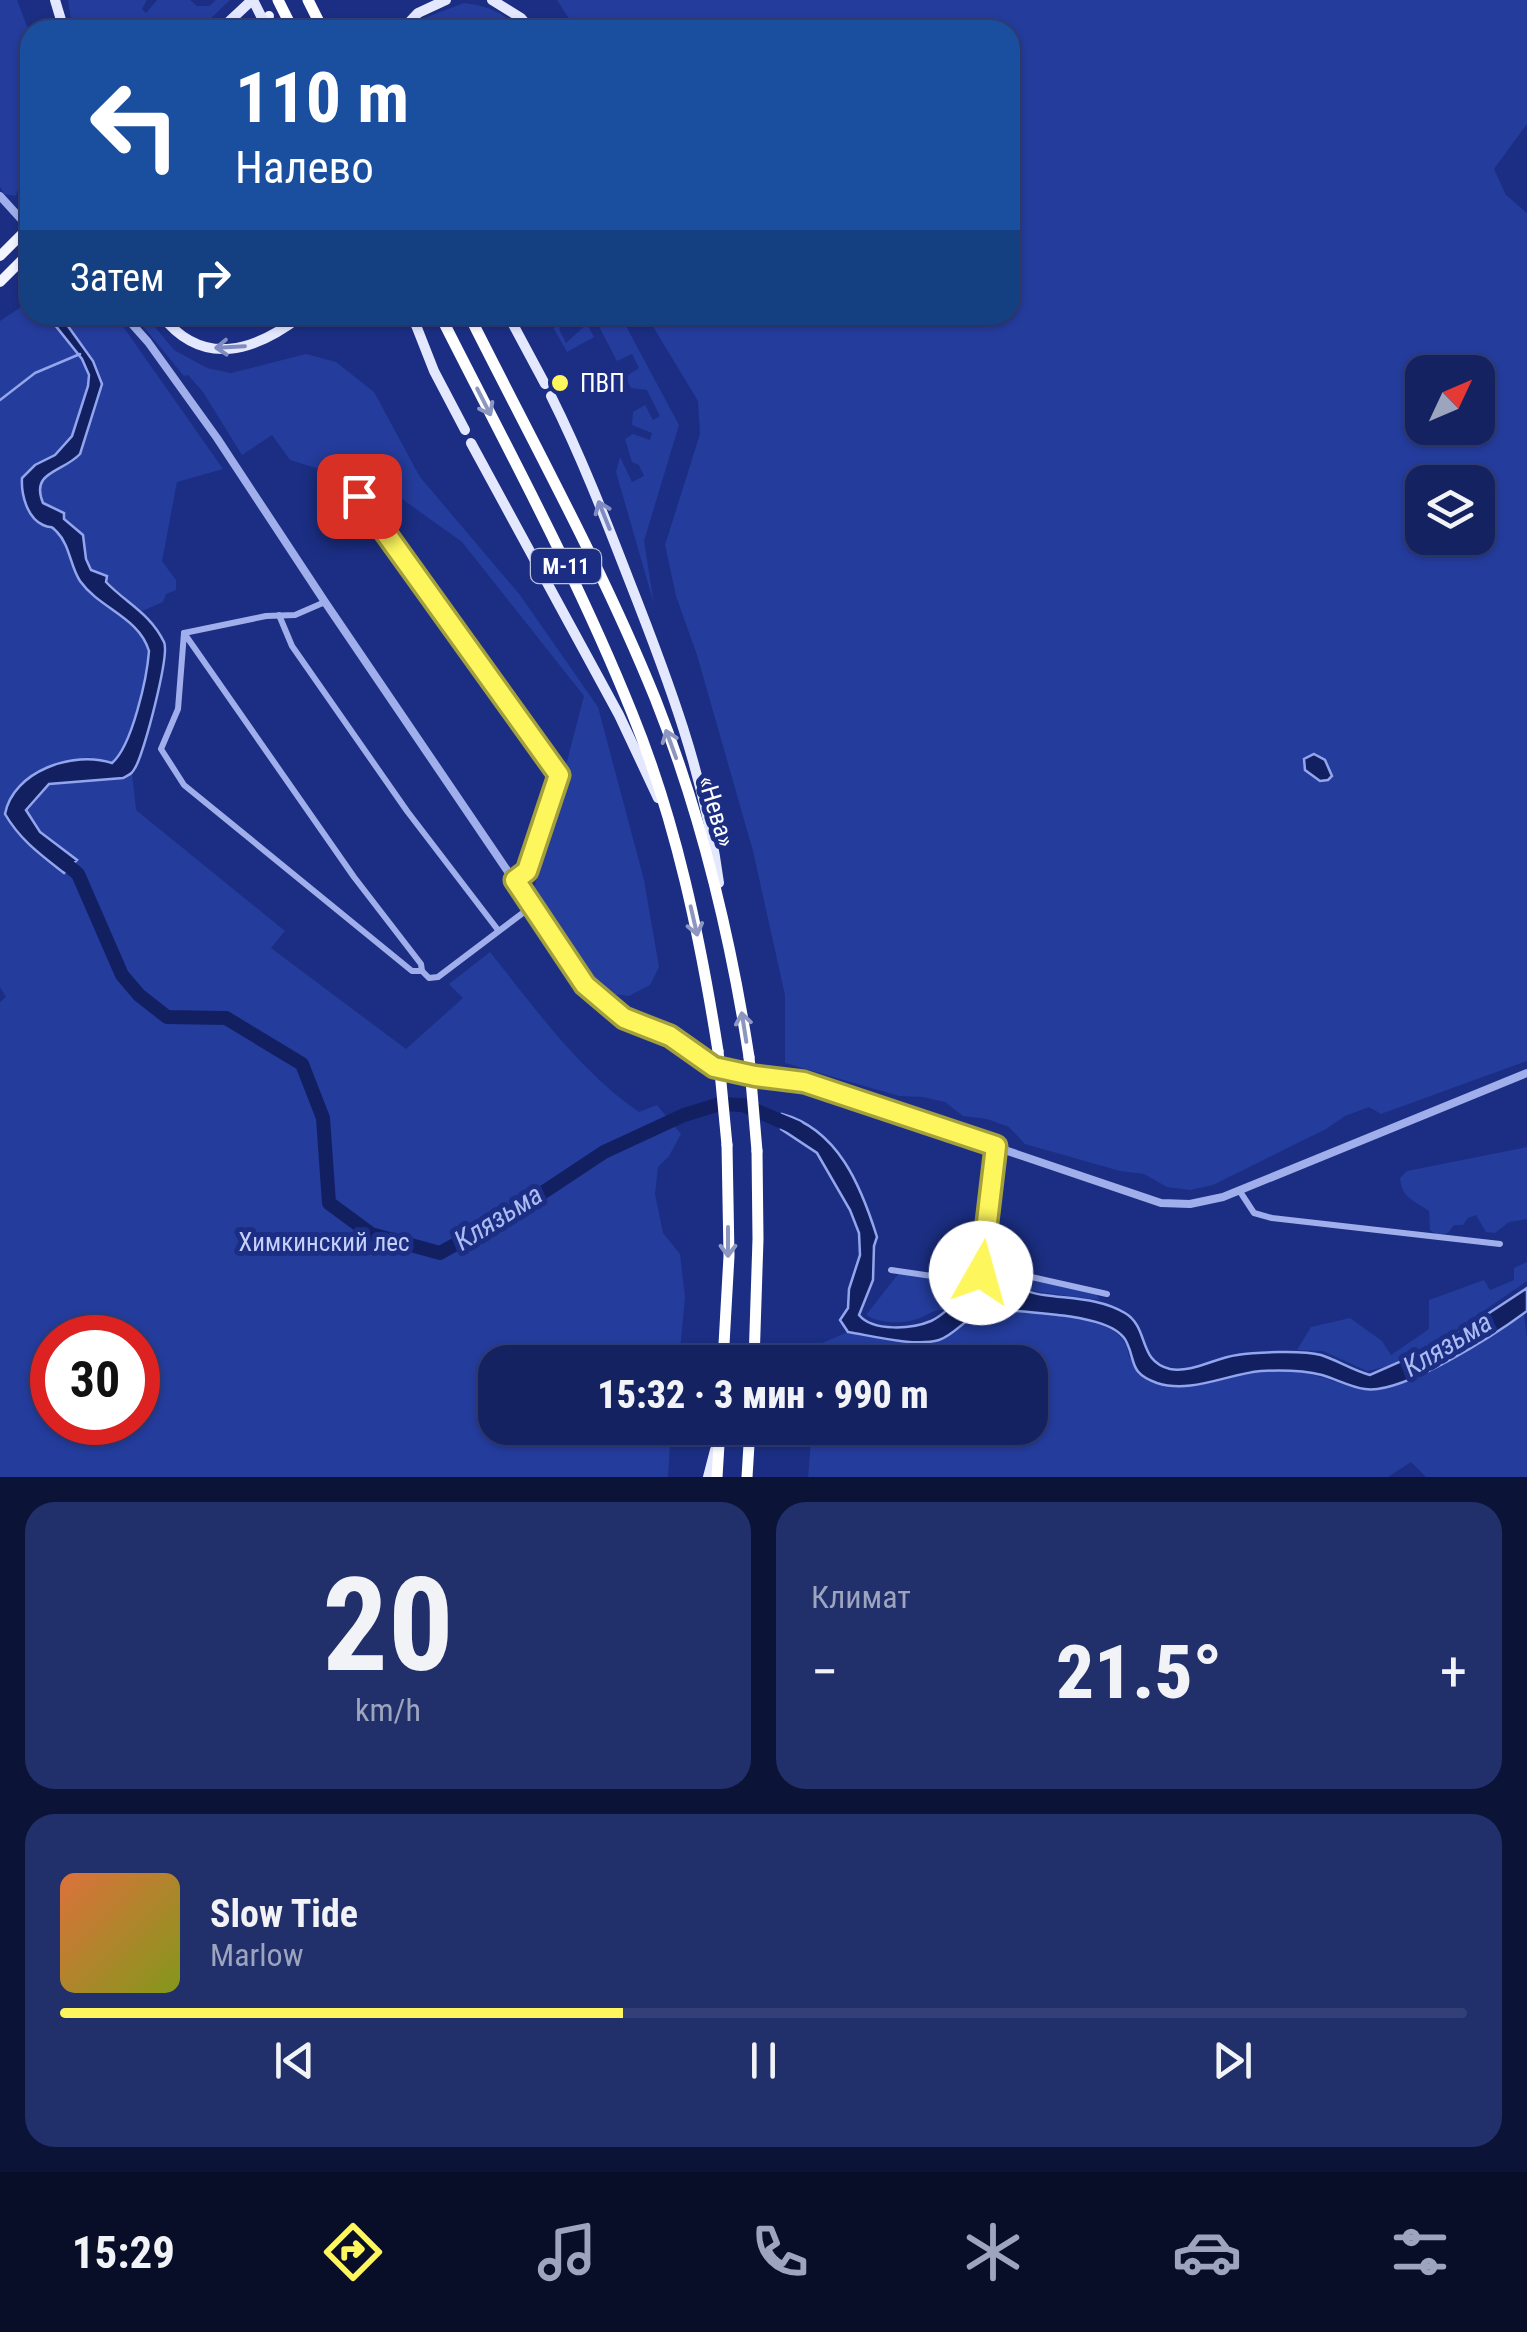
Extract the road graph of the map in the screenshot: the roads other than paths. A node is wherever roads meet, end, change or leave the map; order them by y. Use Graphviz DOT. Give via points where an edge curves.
graph roads {
  1 [pos="252,0"];
  2 [pos="284,0"];
  3 [pos="446,0"];
  4 [pos="492,0"];
  5 [pos="269,16"];
  6 [pos="231,20"];
  7 [pos="265,20"];
  8 [pos="411,20"];
  9 [pos="523,20"];
  10 [pos="0,196"];
  11 [pos="20,217"];
  12 [pos="20,237"];
  13 [pos="0,256"];
  14 [pos="20,262"];
  15 [pos="0,282"];
  16 [pos="133,325"];
  17 [pos="172,325"];
  18 [pos="288,325"];
  19 [pos="416,325"];
  20 [pos="445,325"];
  21 [pos="474,325"];
  22 [pos="513,325"];
  23 [pos="545,384"];
  24 [pos="551,396"];
  25 [pos="464,430"];
  26 [pos="471,443"];
  27 [pos="359,496"];
  28 [pos="324,602"];
  29 [pos="279,616"];
  30 [pos="184,633"];
  31 [pos="671,826"];
  32 [pos="515,880"];
  33 [pos="722,904"];
  34 [pos="532,906"];
  35 [pos="498,930"];
  36 [pos="422,971"];
  37 [pos="1527,1073"];
  38 [pos="996,1146"];
  39 [pos="1240,1190"];
  40 [pos="1500,1244"];
  41 [pos="891,1270"];
  42 [pos="981,1273"];
  43 [pos="1107,1294"];
  44 [pos="724,1345"];
  45 [pos="755,1345"];
  46 [pos="716,1445"];
  47 [pos="719,1445"];
  48 [pos="748,1445"];
  49 [pos="708,1477"];
  50 [pos="717,1477"];
  51 [pos="749,1477"];
  1 -- 6 [label="main road"];
  2 -- 5 [label="main road"];
  3 -- 8 [label="main road"];
  4 -- 9 [label="main road"];
  5 -- 7 [label="highway"];
  10 -- 11 [label="street"];
  12 -- 13 [label="highway, bridge"];
  14 -- 15 [label="highway"];
  16 -- 28 [label="street" via="217,438"];
  18 -- 17 [label="main road, one-way" via="233,350 190,341"];
  19 -- 25 [label="main road"];
  20 -- 31 [label="highway, «Нева» / М-11, one-way" via="594,626"];
  33 -- 21 [label="highway, «Нева» / М-11, one-way" via="654,698"];
  22 -- 23 [label="main road"];
  33 -- 24 [label="main road, М-11, one-way" via="712,831 670,685 584,463"];
  26 -- 31 [label="main road, М-11" via="619,714"];
  27 -- 32 [label="street" via="559,775 527,871"];
  28 -- 29 [label="street"];
  28 -- 32 [label="street"];
  29 -- 30 [label="street"];
  29 -- 35 [label="street" via="292,646 407,812"];
  30 -- 36 [label="street"];
  30 -- 36 [label="street" via="178,709 163,756 184,785 412,971"];
  31 -- 44 [label="highway, «Нева» / М-11, one-way, bridge" via="718,1052 727,1145"];
  32 -- 34 [label="street"];
  45 -- 33 [label="highway, «Нева» / М-11, one-way, bridge" via="757,1150 749,1057"];
  34 -- 35 [label="street"];
  34 -- 38 [label="street" via="603,1003 714,1067 804,1082"];
  35 -- 36 [label="street" via="438,978"];
  37 -- 39 [label="street"];
  38 -- 39 [label="street" via="1160,1203 1190,1204"];
  38 -- 42 [label="street"];
  39 -- 40 [label="street" via="1254,1213 1272,1218"];
  41 -- 42 [label="street" via="966,1280"];
  42 -- 43 [label="street"];
  46 -- 49 [label="main road"];
  47 -- 50 [label="highway"];
  48 -- 51 [label="highway"];
}
